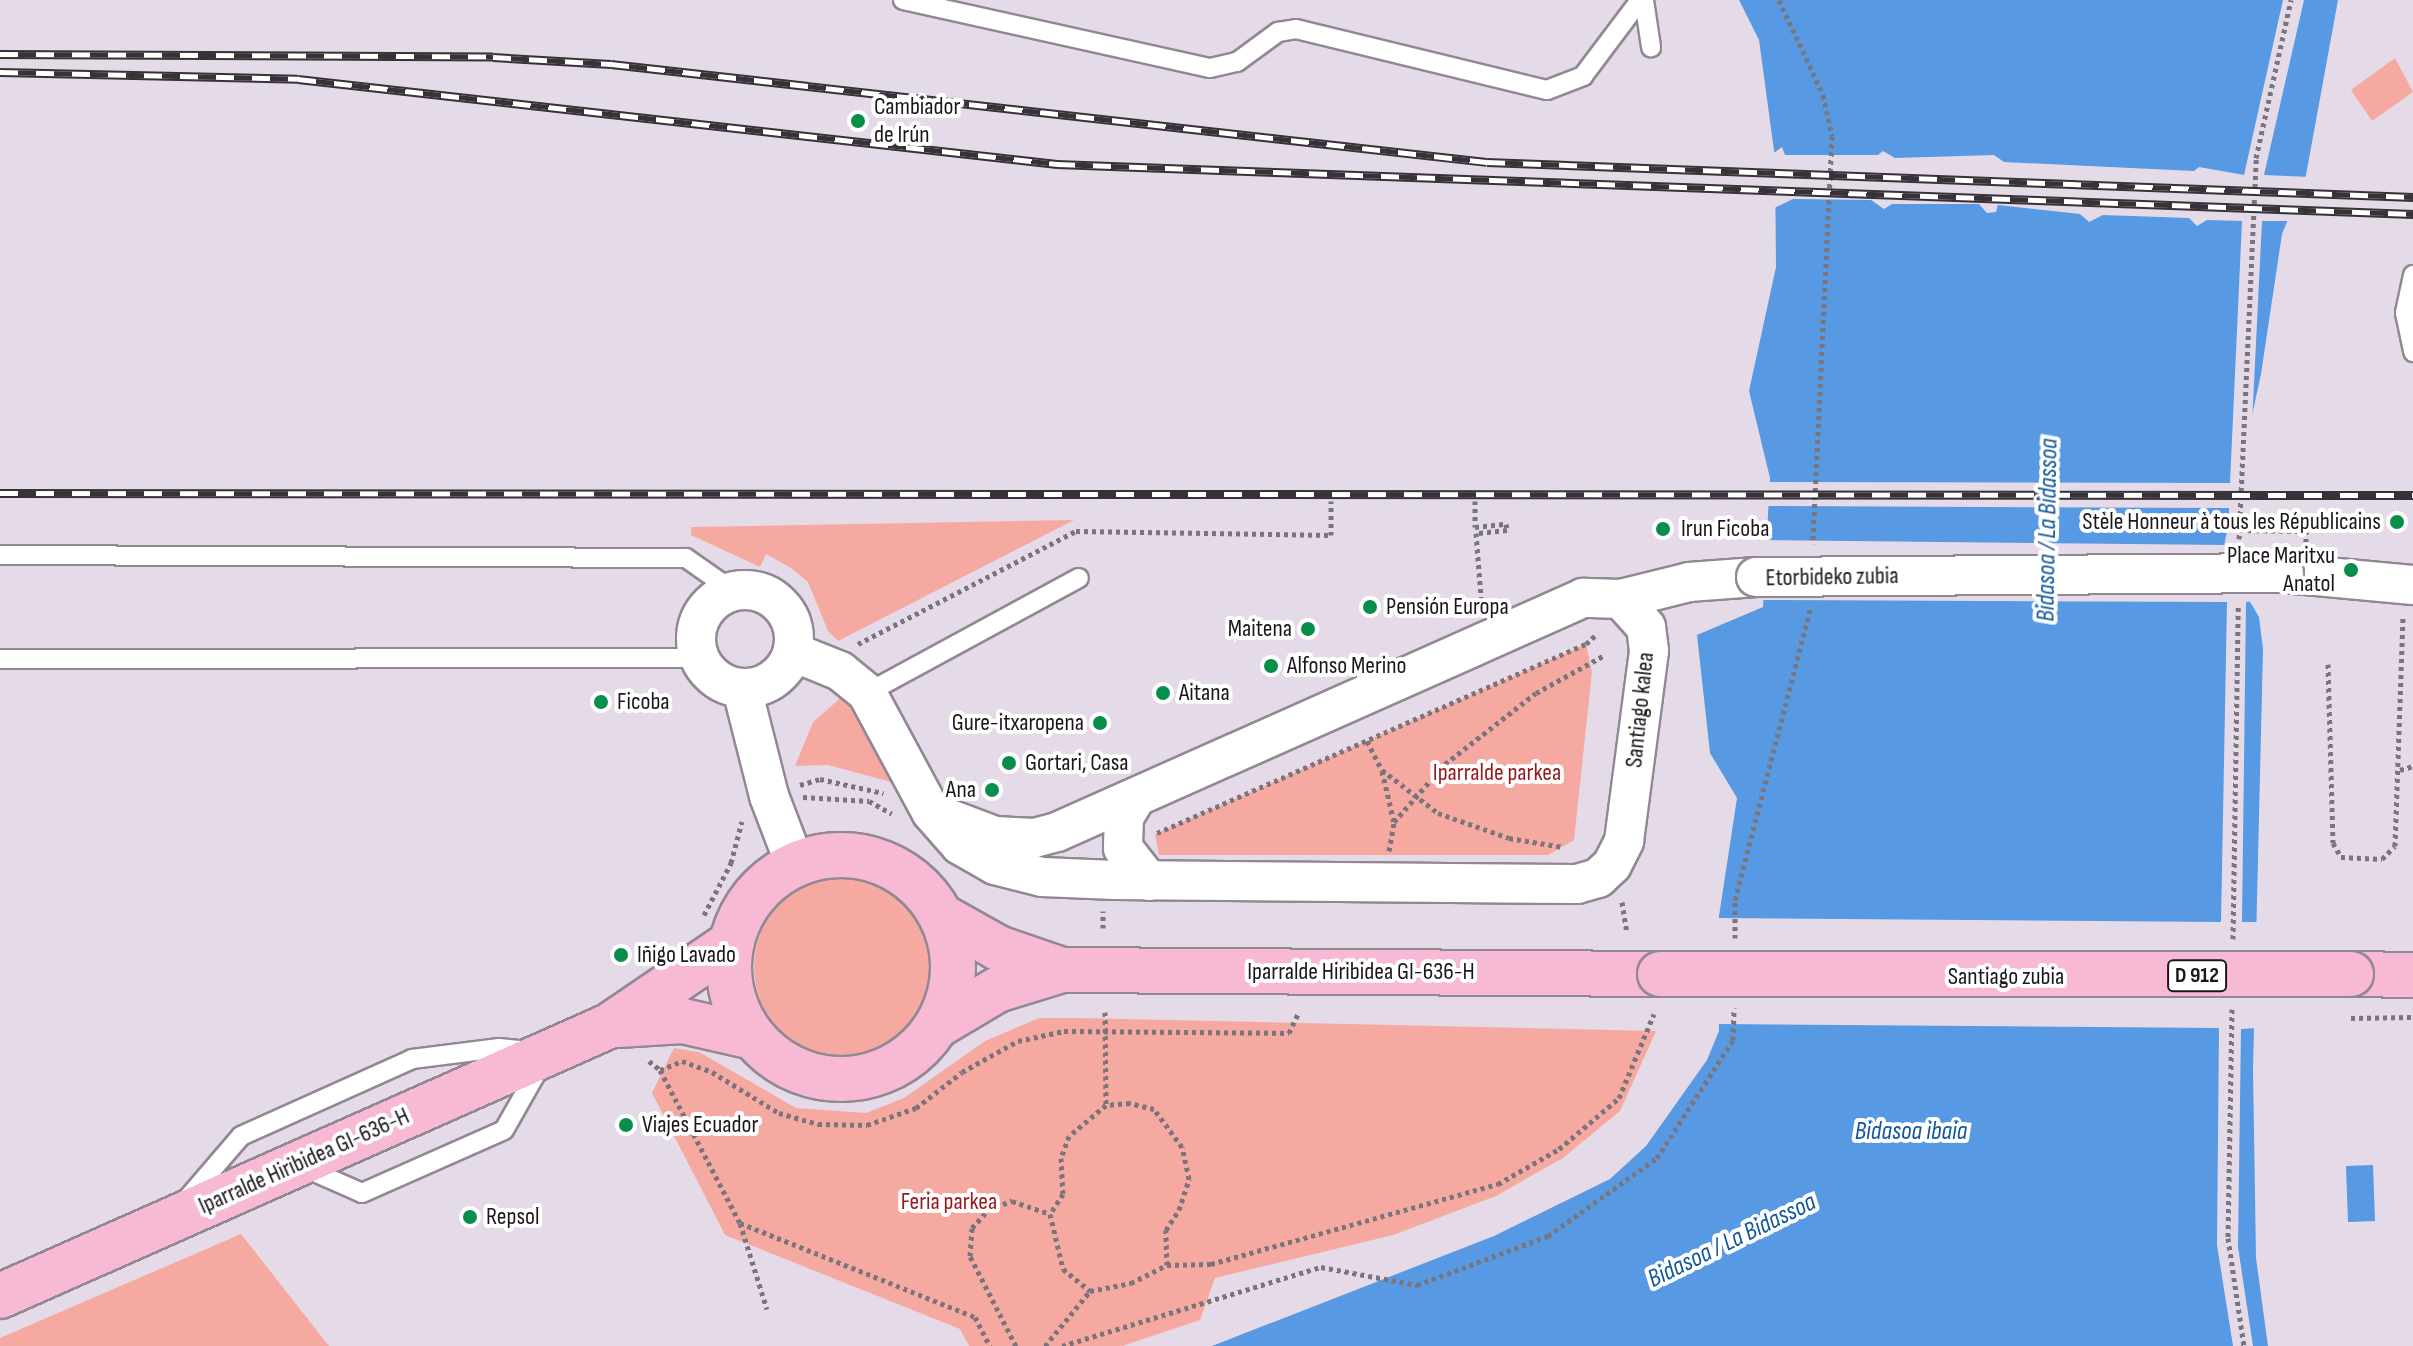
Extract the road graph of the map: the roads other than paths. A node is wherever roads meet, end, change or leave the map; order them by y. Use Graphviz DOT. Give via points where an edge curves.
graph roads {
  1 [pos="903,0"];
  2 [pos="1642,0"];
  3 [pos="1651,47"];
  4 [pos="2413,275"];
  5 [pos="2413,352"];
  6 [pos="0,555"];
  7 [pos="1079,578"];
  8 [pos="2413,585"];
  9 [pos="733,591"];
  10 [pos="1629,605"];
  11 [pos="793,652"];
  12 [pos="699,658"];
  13 [pos="0,659"];
  14 [pos="742,689"];
  15 [pos="867,693"];
  16 [pos="1135,799"];
  17 [pos="913,814"];
  18 [pos="795,864"];
  19 [pos="1149,881"];
  20 [pos="941,916"];
  21 [pos="716,933"];
  22 [pos="1062,970"];
  23 [pos="2413,975"];
  24 [pos="1657,994"];
  25 [pos="938,1025"];
  26 [pos="609,1026"];
  27 [pos="753,1037"];
  28 [pos="547,1054"];
  29 [pos="169,1220"];
  30 [pos="0,1296"];
  1 -- 2 [label="lane" via="1210,68 1237,62 1278,32 1296,29 1547,90 1583,76"];
  2 -- 3 [label="lane"];
  4 -- 5 [label="lane" via="2405,313"];
  6 -- 9 [label="lane" via="686,558"];
  7 -- 15 [label="lane"];
  8 -- 10 [label="street, Etorbideko zubia, bridge" via="2293,558 2046,575 1756,577 1689,582"];
  9 -- 11 [label="street" via="767,594 781,605 795,635"];
  9 -- 12 [label="street" via="717,598 698,625"];
  10 -- 16 [label="street" via="1583,598"];
  10 -- 19 [label="street, Santiago kalea" via="1646,627 1649,651 1624,841 1598,878 1577,884"];
  11 -- 14 [label="street" via="774,680"];
  11 -- 15 [label="street" via="840,671"];
  12 -- 13 [label="lane"];
  12 -- 14 [label="street" via="716,680"];
  14 -- 18 [label="street" via="784,798"];
  15 -- 17 [label="street"];
  16 -- 17 [label="street" via="1034,838 995,836"];
  16 -- 19 [label="street" via="1124,817 1122,835 1128,858"];
  17 -- 19 [label="street" via="995,865 1042,877"];
  18 -- 20 [label="main road, Iparralde Hiribidea GI-636-H" via="851,855 878,861 925,892"];
  18 -- 21 [label="main road, Iparralde Hiribidea GI-636-H"];
  20 -- 22 [label="main road, Iparralde Hiribidea GI-636-H" via="998,948"];
  20 -- 25 [label="main road, Iparralde Hiribidea GI-636-H" via="953,971"];
  21 -- 26 [label="main road, Iparralde Hiribidea GI-636-H"];
  21 -- 27 [label="main road, Iparralde Hiribidea GI-636-H" via="732,992"];
  22 -- 24 [label="main road, Iparralde Hiribidea GI-636-H"];
  22 -- 25 [label="main road, Iparralde Hiribidea GI-636-H" via="997,990"];
  23 -- 24 [label="main road, Santiago zubia / D 912, bridge" via="2043,978"];
  25 -- 27 [label="main road, Iparralde Hiribidea GI-636-H" via="900,1063 849,1079 796,1070"];
  26 -- 27 [label="main road, Iparralde Hiribidea GI-636-H" via="683,1021"];
  26 -- 28 [label="main road, Iparralde Hiribidea GI-636-H"];
  28 -- 29 [label="main road, Iparralde Hiribidea GI-636-H"];
  28 -- 29 [label="lane" via="499,1048 412,1059 241,1136"];
  29 -- 30 [label="main road, Iparralde Hiribidea GI-636-H"];
}
